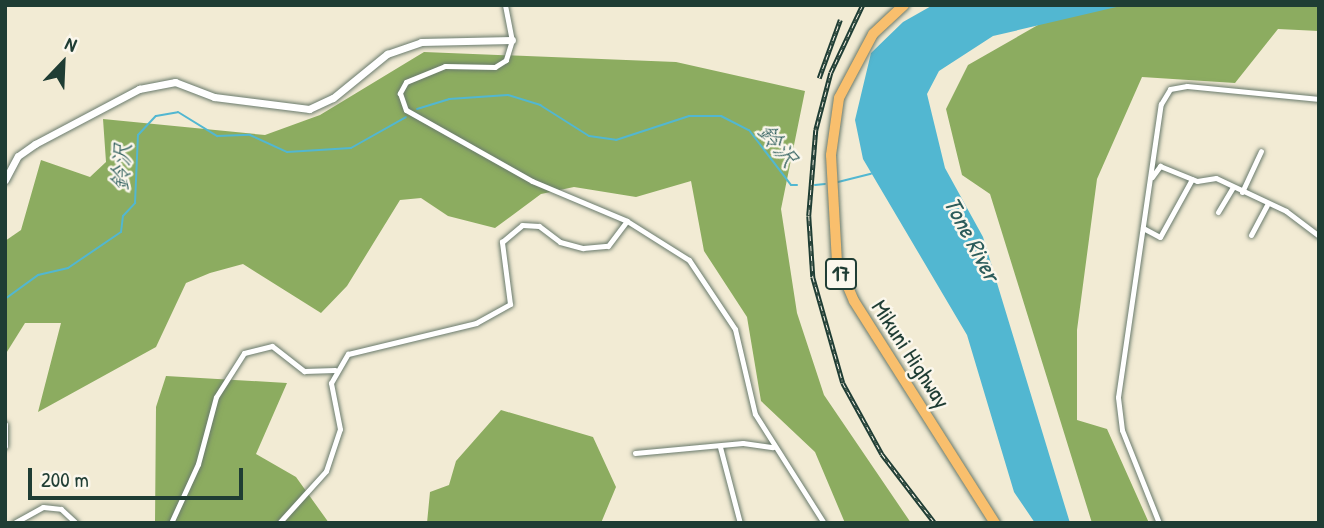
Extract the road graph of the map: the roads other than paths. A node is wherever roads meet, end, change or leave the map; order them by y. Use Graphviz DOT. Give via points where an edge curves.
graph roads {
  1 [pos="505,5"];
  2 [pos="904,5"];
  3 [pos="512,40"];
  4 [pos="1319,99"];
  5 [pos="1261,151"];
  6 [pos="1150,179"];
  7 [pos="1192,179"];
  8 [pos="5,180"];
  9 [pos="1233,187"];
  10 [pos="1242,192"];
  11 [pos="1267,205"];
  12 [pos="1218,212"];
  13 [pos="627,220"];
  14 [pos="1143,228"];
  15 [pos="1251,235"];
  16 [pos="1319,236"];
  17 [pos="335,370"];
  18 [pos="5,424"];
  19 [pos="5,446"];
  20 [pos="720,447"];
  21 [pos="773,447"];
  22 [pos="635,453"];
  23 [pos="14,523"];
  24 [pos="76,523"];
  25 [pos="172,523"];
  26 [pos="279,523"];
  27 [pos="740,523"];
  28 [pos="824,523"];
  29 [pos="995,523"];
  30 [pos="1159,523"];
  1 -- 3 [label="street"];
  2 -- 29 [label="highway, Mikuni Highway / 17" via="866,43 839,98 831,155 837,261 854,301"];
  3 -- 8 [label="street" via="421,42 387,54 333,98 309,109 214,97 176,82 139,89 35,144 18,156"];
  3 -- 13 [label="street" via="513,52 495,66 445,66 406,82 400,93 406,110 532,181"];
  4 -- 6 [label="street" via="1170,89 1161,104"];
  5 -- 10 [label="street"];
  6 -- 7 [label="street" via="1160,166"];
  6 -- 14 [label="street"];
  7 -- 9 [label="street" via="1216,178"];
  7 -- 14 [label="street" via="1160,237"];
  9 -- 10 [label="street"];
  9 -- 12 [label="street"];
  10 -- 11 [label="street"];
  11 -- 15 [label="street"];
  11 -- 16 [label="street" via="1286,211"];
  13 -- 17 [label="street" via="608,246 583,248 560,242 539,226 522,225 502,242 510,304 476,323 348,354"];
  13 -- 21 [label="street" via="689,260 704,278 735,329 755,414"];
  14 -- 30 [label="street" via="1118,397 1122,430"];
  17 -- 25 [label="street" via="304,371 272,345 244,353 216,397 198,464"];
  17 -- 26 [label="street" via="331,383 340,429 326,471"];
  18 -- 19 [label="street"];
  20 -- 21 [label="street"];
  20 -- 22 [label="street"];
  20 -- 27 [label="street"];
  21 -- 28 [label="street"];
  23 -- 24 [label="street" via="43,507 61,509"];
}
